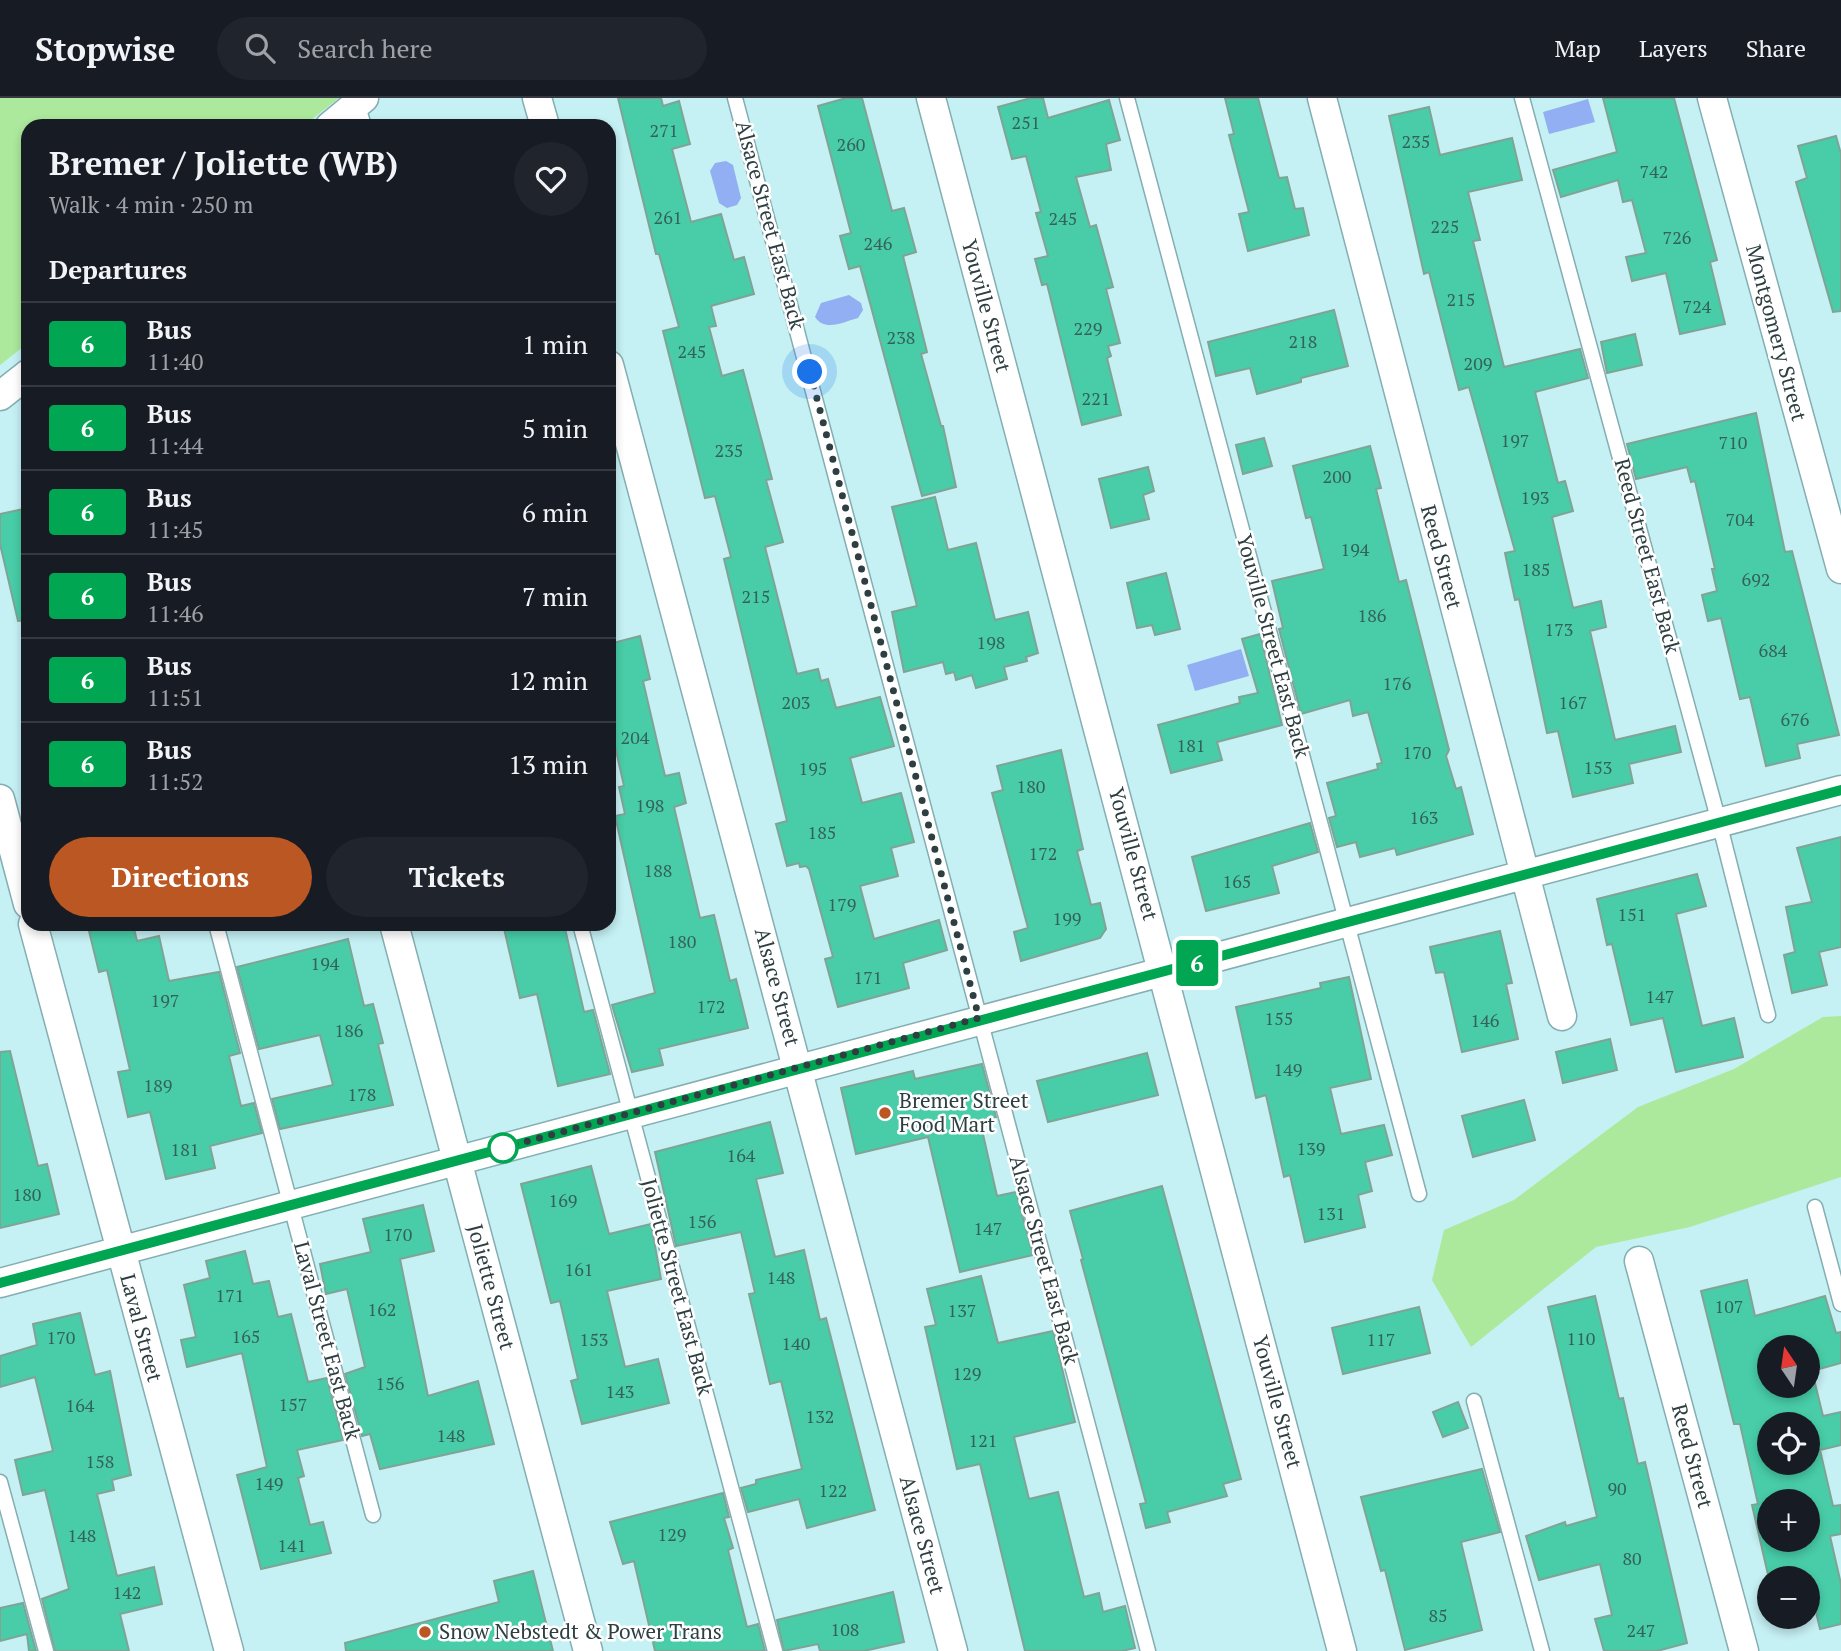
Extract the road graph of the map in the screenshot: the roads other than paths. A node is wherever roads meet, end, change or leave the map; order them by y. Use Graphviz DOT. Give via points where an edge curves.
graph roads {
  1 [pos="537,98"];
  2 [pos="735,98"];
  3 [pos="931,98"];
  4 [pos="1127,98"];
  5 [pos="1322,98"];
  6 [pos="1522,98"];
  7 [pos="1712,98"];
  8 [pos="362,109"];
  9 [pos="343,119"];
  10 [pos="543,119"];
  11 [pos="21,380"];
  12 [pos="616,391"];
  13 [pos="0,396"];
  14 [pos="1841,569"];
  15 [pos="1841,790"];
  16 [pos="0,799"];
  17 [pos="1719,822"];
  18 [pos="1524,875"];
  19 [pos="21,878"];
  20 [pos="1347,923"];
  21 [pos="35,931"];
  22 [pos="218,931"];
  23 [pos="396,931"];
  24 [pos="581,931"];
  25 [pos="1164,971"];
  26 [pos="1768,1015"];
  27 [pos="1562,1016"];
  28 [pos="979,1018"];
  29 [pos="799,1069"];
  30 [pos="631,1113"];
  31 [pos="457,1160"];
  32 [pos="1419,1194"];
  33 [pos="291,1205"];
  34 [pos="1815,1207"];
  35 [pos="120,1250"];
  36 [pos="1639,1261"];
  37 [pos="0,1283"];
  38 [pos="1841,1304"];
  39 [pos="1474,1401"];
  40 [pos="0,1482"];
  41 [pos="373,1515"];
  42 [pos="46,1651"];
  43 [pos="229,1651"];
  44 [pos="588,1651"];
  45 [pos="775,1651"];
  46 [pos="953,1651"];
  47 [pos="1148,1651"];
  48 [pos="1342,1651"];
  49 [pos="1542,1651"];
  50 [pos="1744,1651"];
  1 -- 10 [label="street"];
  2 -- 28 [label="lane, Alsace Street East Back"];
  3 -- 25 [label="street, Youville Street"];
  4 -- 20 [label="lane, Youville Street East Back"];
  5 -- 18 [label="street, Reed Street"];
  6 -- 17 [label="lane, Reed Street East Back"];
  7 -- 14 [label="street, Montgomery Street"];
  8 -- 9 [label="street"];
  11 -- 13 [label="street"];
  12 -- 29 [label="street, Alsace Street"];
  15 -- 17 [label="street"];
  16 -- 19 [label="street"];
  17 -- 18 [label="street"];
  17 -- 26 [label="lane, Reed Street East Back"];
  18 -- 20 [label="street"];
  18 -- 27 [label="street, Reed Street"];
  20 -- 25 [label="street"];
  20 -- 32 [label="lane, Youville Street East Back"];
  21 -- 35 [label="street, Laval Street"];
  22 -- 33 [label="lane, Laval Street East Back"];
  23 -- 31 [label="street, Joliette Street"];
  24 -- 30 [label="lane, Joliette Street East Back"];
  25 -- 28 [label="street"];
  25 -- 48 [label="street, Youville Street"];
  28 -- 29 [label="street"];
  28 -- 47 [label="lane, Alsace Street East Back"];
  29 -- 30 [label="street"];
  29 -- 46 [label="street, Alsace Street"];
  30 -- 31 [label="street"];
  30 -- 45 [label="lane, Joliette Street East Back"];
  31 -- 33 [label="street"];
  31 -- 44 [label="street, Joliette Street"];
  33 -- 35 [label="street"];
  33 -- 41 [label="lane, Laval Street East Back"];
  34 -- 38 [label="lane"];
  35 -- 37 [label="street"];
  35 -- 43 [label="street, Laval Street"];
  36 -- 50 [label="street, Reed Street"];
  39 -- 49 [label="lane"];
  40 -- 42 [label="lane"];
}
